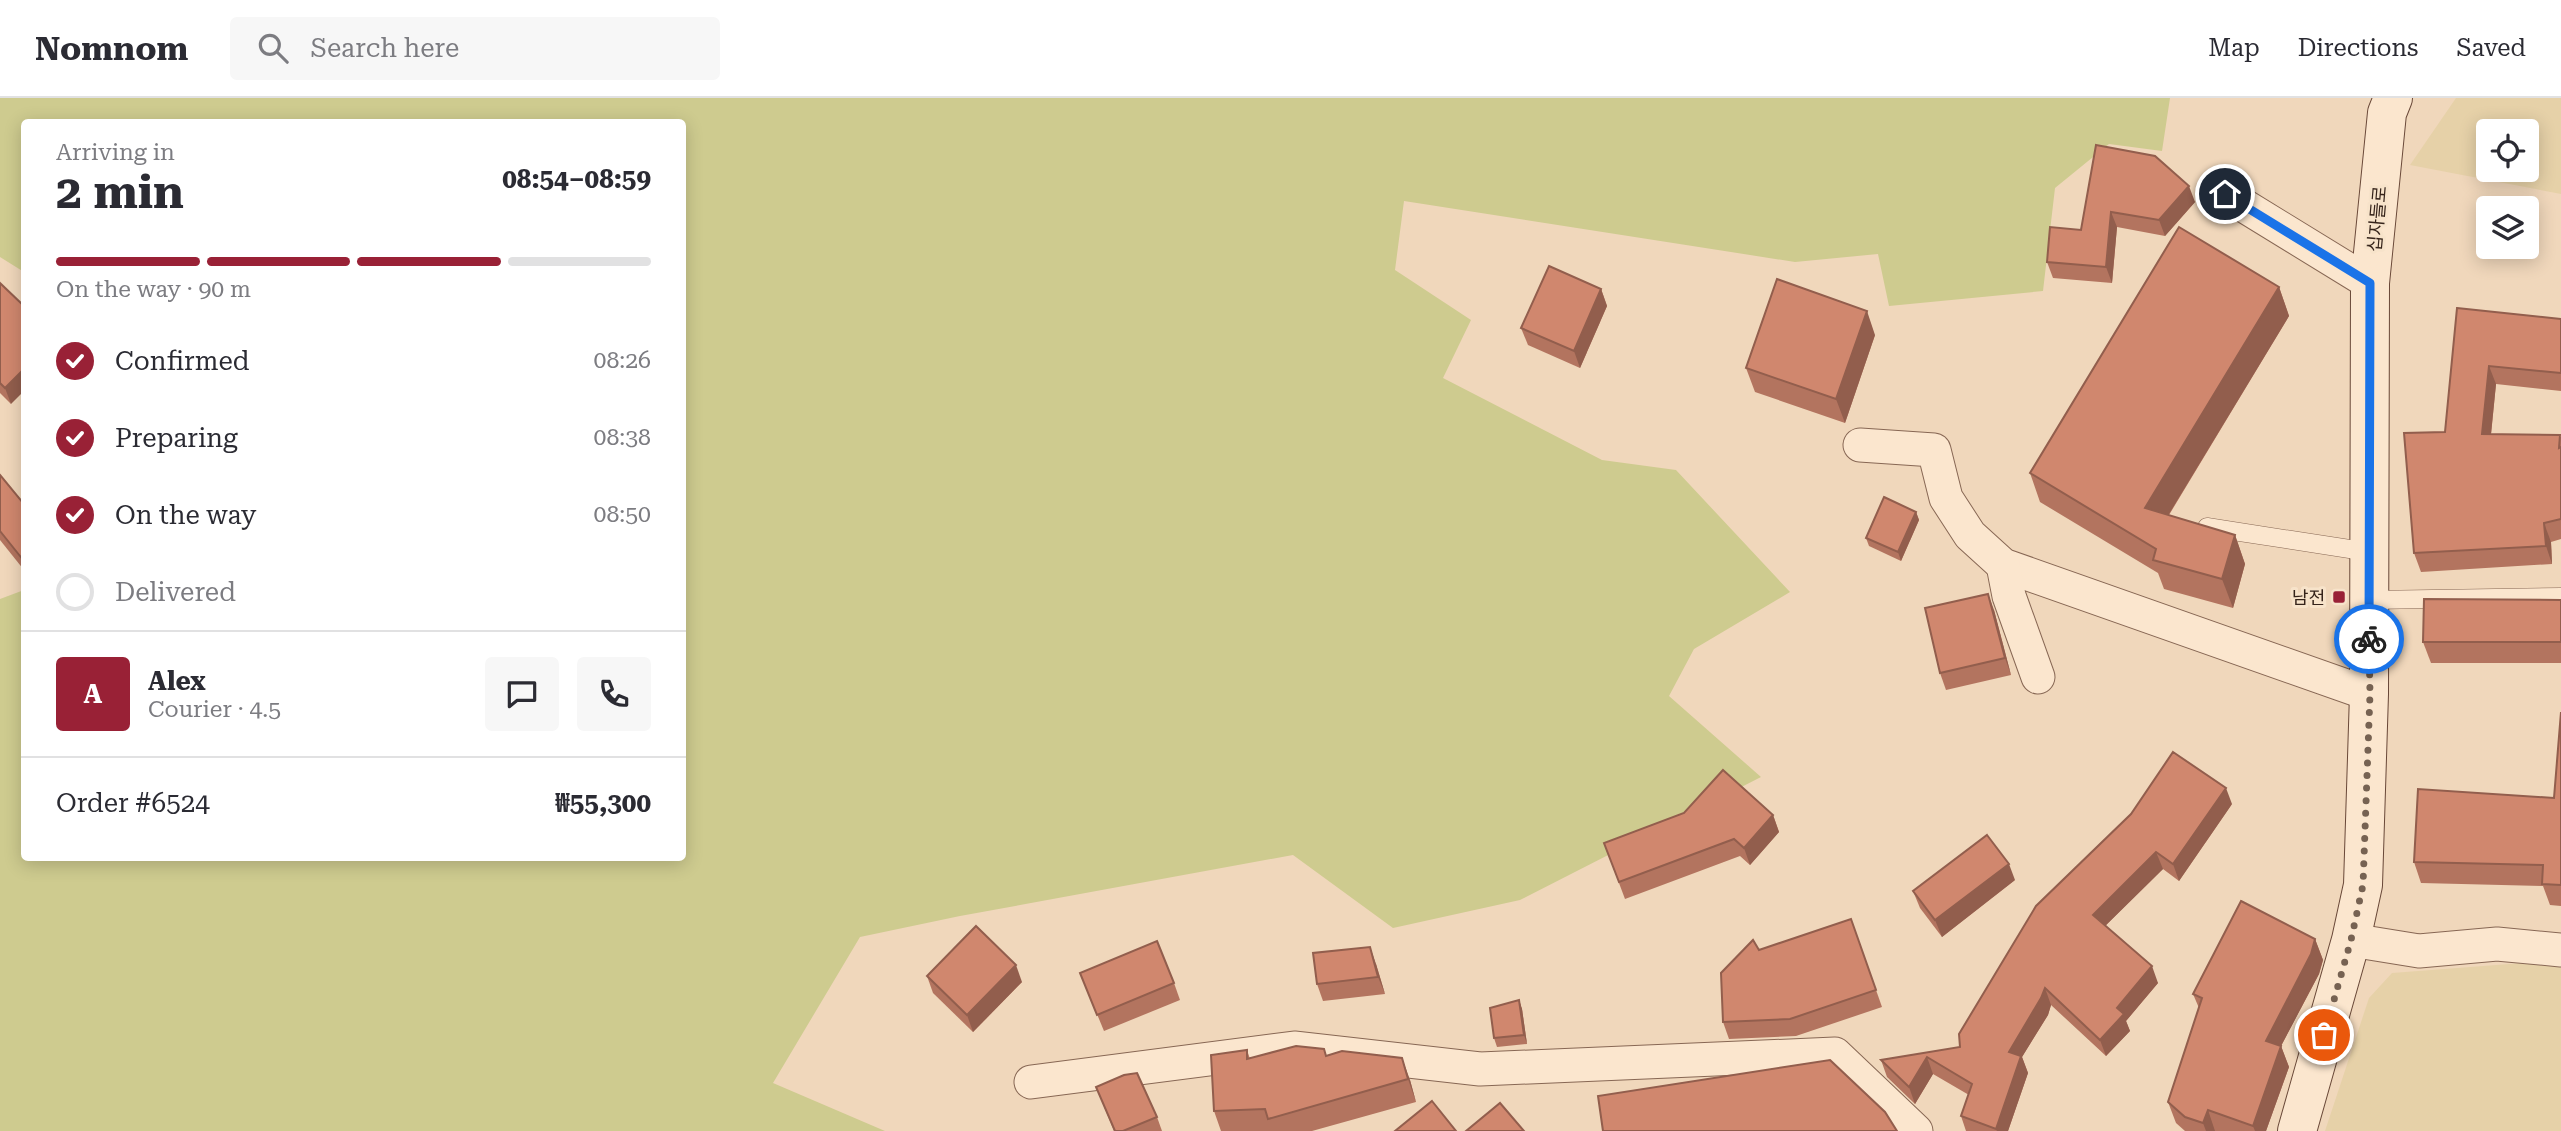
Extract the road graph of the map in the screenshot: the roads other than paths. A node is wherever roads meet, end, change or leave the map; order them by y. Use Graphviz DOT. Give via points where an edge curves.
graph roads {
  1 [pos="2393,98"];
  2 [pos="2225,194"];
  3 [pos="2370,283"];
  4 [pos="1860,444"];
  5 [pos="2207,527"];
  6 [pos="2369,552"];
  7 [pos="2003,565"];
  8 [pos="2561,597"];
  9 [pos="2369,600"];
  10 [pos="2038,677"];
  11 [pos="2370,694"];
  12 [pos="2351,940"];
  13 [pos="2561,950"];
  14 [pos="1031,1082"];
  15 [pos="1916,1131"];
  16 [pos="2297,1131"];
  1 -- 3 [label="main road, 십자들로" via="2387,113"];
  2 -- 3 [label="street"];
  3 -- 6 [label="main road, 십자들로"];
  4 -- 7 [label="street" via="1934,450 1947,498 1970,535"];
  5 -- 6 [label="lane"];
  6 -- 9 [label="main road, 십자들로"];
  7 -- 10 [label="street"];
  7 -- 11 [label="street"];
  8 -- 9 [label="lane"];
  9 -- 11 [label="main road, 십자들로"];
  11 -- 12 [label="main road, 십자들로" via="2363,885"];
  12 -- 13 [label="street" via="2419,951 2497,944"];
  12 -- 16 [label="main road, 십자들로"];
  14 -- 15 [label="street" via="1294,1048 1480,1069 1835,1054"];
}
